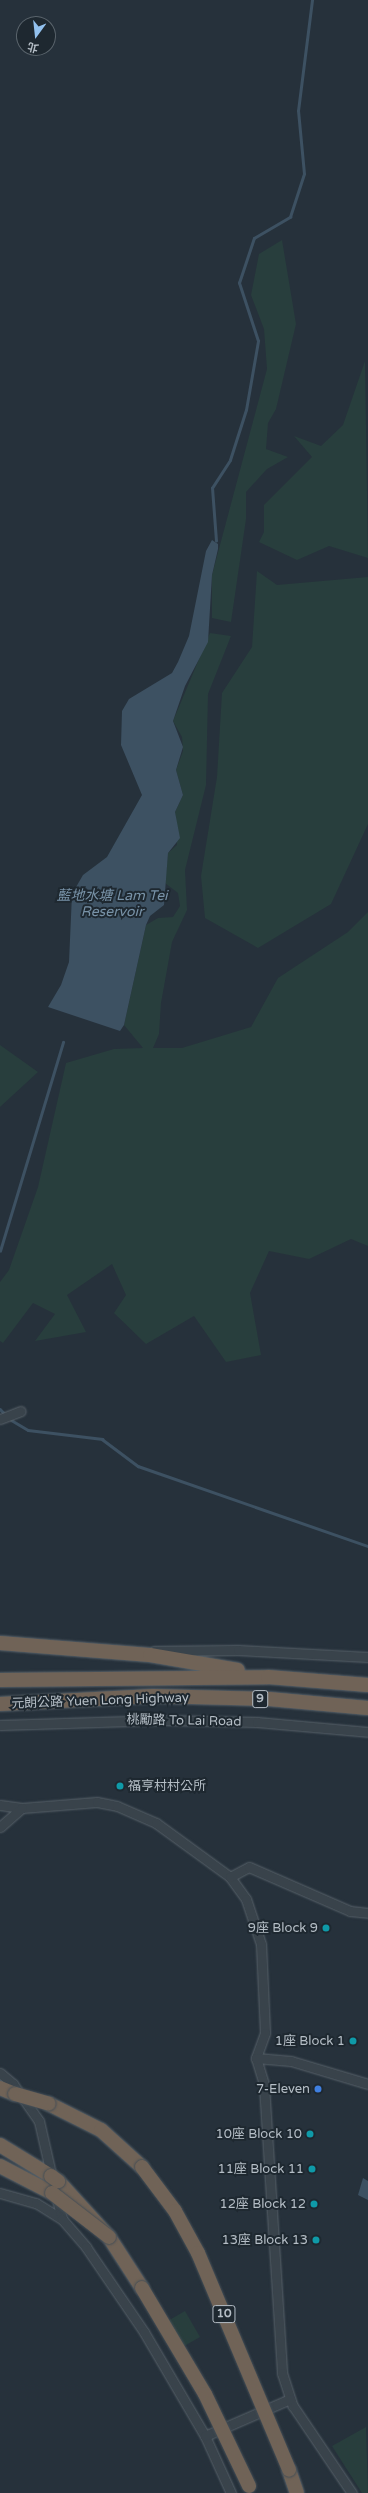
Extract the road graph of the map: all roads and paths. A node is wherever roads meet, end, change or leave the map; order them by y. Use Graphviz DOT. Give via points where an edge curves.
graph roads {
  1 [pos="21,1411"];
  2 [pos="0,1419"];
  3 [pos="0,1643"];
  4 [pos="135,1652"];
  5 [pos="368,1657"];
  6 [pos="268,1677"];
  7 [pos="0,1680"];
  8 [pos="368,1685"];
  9 [pos="0,1704"];
  10 [pos="368,1708"];
  11 [pos="0,1725"];
  12 [pos="368,1732"];
  13 [pos="0,1805"];
  14 [pos="22,1808"];
  15 [pos="0,1827"];
  16 [pos="230,1877"];
  17 [pos="368,1913"];
  18 [pos="256,2058"];
  19 [pos="0,2073"];
  20 [pos="368,2084"];
  21 [pos="0,2088"];
  22 [pos="0,2091"];
  23 [pos="15,2094"];
  24 [pos="0,2145"];
  25 [pos="0,2166"];
  26 [pos="0,2193"];
  27 [pos="62,2219"];
  28 [pos="110,2237"];
  29 [pos="290,2399"];
  30 [pos="205,2436"];
  31 [pos="231,2493"];
  32 [pos="252,2493"];
  33 [pos="297,2493"];
  34 [pos="352,2493"];
  1 -- 2 [label="street"];
  3 -- 6 [label="highway" via="180,1658"];
  4 -- 5 [label="street" via="238,1650"];
  6 -- 7 [label="highway, 元朗公路 Yuen Long Highway / 9"];
  6 -- 8 [label="highway, 元朗公路 Yuen Long Highway / 9"];
  9 -- 10 [label="highway, 元朗公路 Yuen Long Highway / 9" via="153,1696 269,1699"];
  11 -- 12 [label="street, 桃勵路 To Lai Road" via="179,1720 257,1722"];
  13 -- 14 [label="street"];
  14 -- 15 [label="street"];
  14 -- 16 [label="street" via="97,1802 117,1806 156,1823"];
  16 -- 17 [label="street" via="249,1867 337,1906"];
  16 -- 18 [label="street" via="246,1899 261,1944 265,2033"];
  18 -- 20 [label="street" via="291,2061"];
  18 -- 29 [label="street" via="264,2085 279,2345"];
  19 -- 27 [label="street" via="13,2084 38,2121"];
  21 -- 23 [label="highway"];
  22 -- 23 [label="highway, 10"];
  23 -- 33 [label="highway, 10, bridge" via="63,2110 95,2127 132,2157 163,2194 198,2253 275,2432"];
  24 -- 28 [label="highway, bridge" via="58,2181"];
  25 -- 28 [label="highway, bridge" via="52,2193"];
  26 -- 27 [label="street" via="36,2203"];
  27 -- 30 [label="street" via="86,2246 144,2332"];
  28 -- 32 [label="highway, bridge" via="205,2394"];
  29 -- 30 [label="street"];
  29 -- 34 [label="street"];
  30 -- 31 [label="street"];
}
